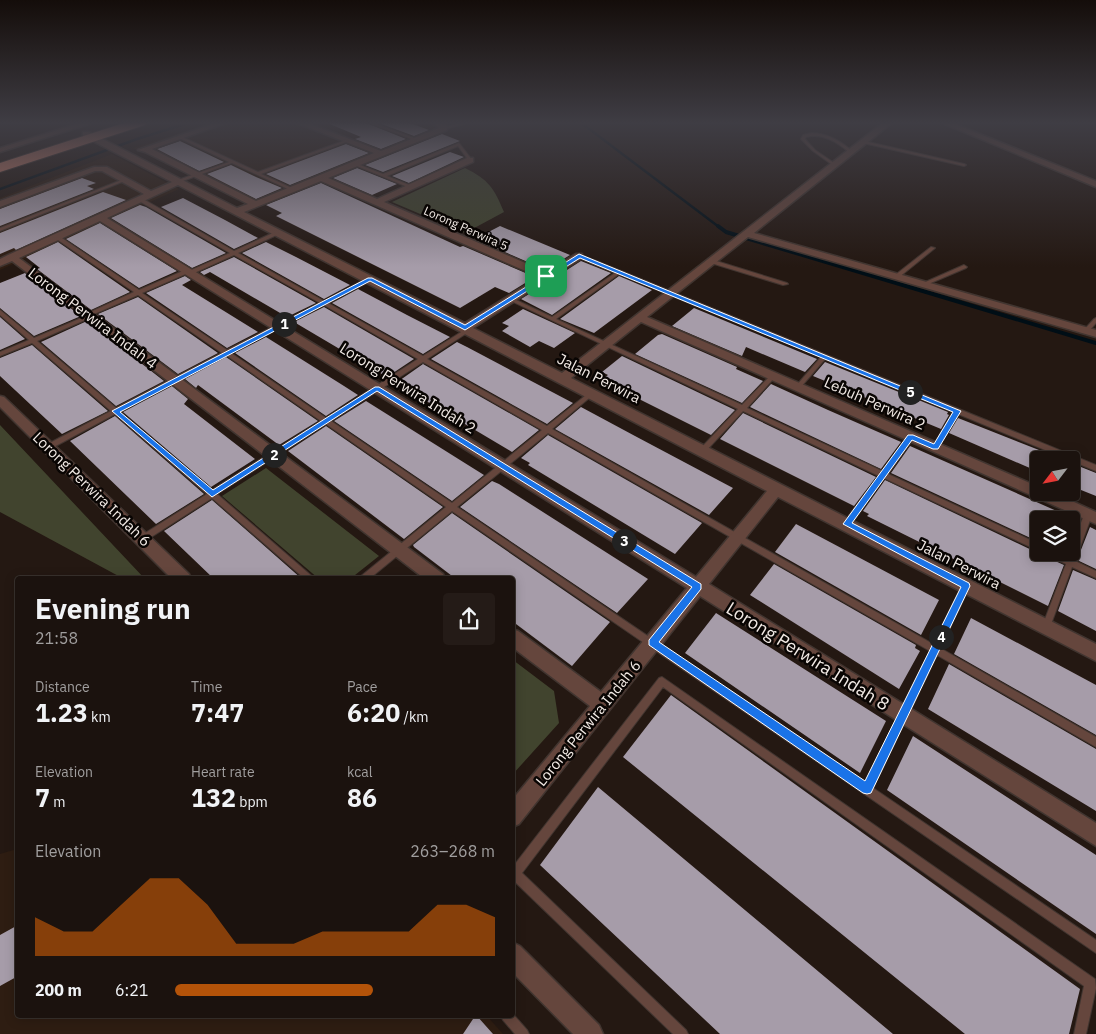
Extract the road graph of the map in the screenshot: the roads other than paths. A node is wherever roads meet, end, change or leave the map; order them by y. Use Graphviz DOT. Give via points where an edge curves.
graph roads {
  1 [pos="91,170"];
  2 [pos="107,170"];
  3 [pos="160,170"];
  4 [pos="189,170"];
  5 [pos="208,170"];
  6 [pos="249,170"];
  7 [pos="267,170"];
  8 [pos="338,170"];
  9 [pos="369,170"];
  10 [pos="397,170"];
  11 [pos="447,170"];
  12 [pos="828,170"];
  13 [pos="1062,170"];
  14 [pos="197,174"];
  15 [pos="257,174"];
  16 [pos="383,176"];
  17 [pos="320,177"];
  18 [pos="126,180"];
  19 [pos="179,181"];
  20 [pos="1096,184"];
  21 [pos="410,187"];
  22 [pos="290,190"];
  23 [pos="152,195"];
  24 [pos="141,200"];
  25 [pos="376,202"];
  26 [pos="0,204"];
  27 [pos="255,204"];
  28 [pos="238,211"];
  29 [pos="101,218"];
  30 [pos="0,230"];
  31 [pos="279,232"];
  32 [pos="747,234"];
  33 [pos="57,237"];
  34 [pos="933,248"];
  35 [pos="234,252"];
  36 [pos="579,256"];
  37 [pos="6,260"];
  38 [pos="712,262"];
  39 [pos="964,267"];
  40 [pos="188,272"];
  41 [pos="619,272"];
  42 [pos="546,276"];
  43 [pos="896,277"];
  44 [pos="370,279"];
  45 [pos="785,284"];
  46 [pos="924,284"];
  47 [pos="138,293"];
  48 [pos="672,294"];
  49 [pos="510,299"];
  50 [pos="324,303"];
  51 [pos="0,312"];
  52 [pos="89,315"];
  53 [pos="640,318"];
  54 [pos="552,319"];
  55 [pos="1096,320"];
  56 [pos="277,327"];
  57 [pos="467,329"];
  58 [pos="1091,333"];
  59 [pos="33,340"];
  60 [pos="607,344"];
  61 [pos="227,353"];
  62 [pos="0,354"];
  63 [pos="824,357"];
  64 [pos="423,359"];
  65 [pos="773,376"];
  66 [pos="563,378"];
  67 [pos="175,380"];
  68 [pos="798,387"];
  69 [pos="377,388"];
  70 [pos="592,393"];
  71 [pos="0,400"];
  72 [pos="743,408"];
  73 [pos="116,411"];
  74 [pos="957,411"];
  75 [pos="326,421"];
  76 [pos="547,429"];
  77 [pos="910,437"];
  78 [pos="48,447"];
  79 [pos="935,448"];
  80 [pos="703,450"];
  81 [pos="273,455"];
  82 [pos="502,466"];
  83 [pos="1096,468"];
  84 [pos="883,475"];
  85 [pos="776,488"];
  86 [pos="212,494"];
  87 [pos="452,506"];
  88 [pos="1092,517"];
  89 [pos="847,524"];
  90 [pos="738,537"];
  91 [pos="142,539"];
  92 [pos="1030,544"];
  93 [pos="398,550"];
  94 [pos="1066,561"];
  95 [pos="1070,563"];
  96 [pos="1096,575"];
  97 [pos="180,576"];
  98 [pos="308,576"];
  99 [pos="367,576"];
  100 [pos="432,576"];
  101 [pos="698,586"];
  102 [pos="966,586"];
  103 [pos="1046,627"];
  104 [pos="515,638"];
  105 [pos="653,642"];
  106 [pos="935,650"];
  107 [pos="1096,653"];
  108 [pos="603,705"];
  109 [pos="903,716"];
  110 [pos="1096,742"];
  111 [pos="867,789"];
  112 [pos="515,813"];
  113 [pos="1096,836"];
  114 [pos="1096,947"];
  115 [pos="515,957"];
  116 [pos="509,1018"];
  117 [pos="524,1034"];
  118 [pos="590,1034"];
  119 [pos="682,1034"];
  120 [pos="1080,1034"];
  1 -- 26 [label="street"];
  2 -- 18 [label="street"];
  3 -- 19 [label="street, Jalan Perwira"];
  4 -- 14 [label="street"];
  5 -- 14 [label="lane"];
  6 -- 15 [label="lane"];
  7 -- 15 [label="lane"];
  8 -- 17 [label="street"];
  9 -- 16 [label="lane"];
  10 -- 16 [label="lane"];
  11 -- 21 [label="street"];
  12 -- 32 [label="street"];
  13 -- 20 [label="street"];
  14 -- 19 [label="lane"];
  14 -- 27 [label="street"];
  15 -- 22 [label="lane"];
  16 -- 21 [label="lane"];
  17 -- 22 [label="street"];
  17 -- 25 [label="street, Lorong Perwira 5"];
  18 -- 23 [label="street"];
  18 -- 30 [label="lane"];
  19 -- 23 [label="street"];
  19 -- 28 [label="street, Jalan Perwira"];
  21 -- 25 [label="street"];
  22 -- 27 [label="street"];
  23 -- 24 [label="street"];
  24 -- 29 [label="street"];
  24 -- 35 [label="lane"];
  25 -- 42 [label="street, Lorong Perwira 5"];
  27 -- 28 [label="street"];
  28 -- 31 [label="street, Jalan Perwira"];
  29 -- 33 [label="street"];
  29 -- 40 [label="street, Lorong Perwira Indah 2"];
  31 -- 35 [label="lane"];
  31 -- 44 [label="street, Jalan Perwira"];
  32 -- 38 [label="street"];
  32 -- 43 [label="street"];
  33 -- 37 [label="street"];
  33 -- 47 [label="lane"];
  34 -- 43 [label="lane"];
  35 -- 40 [label="lane"];
  35 -- 50 [label="lane"];
  36 -- 41 [label="lane"];
  36 -- 42 [label="street"];
  37 -- 52 [label="street, Lorong Perwira Indah 4"];
  38 -- 45 [label="lane"];
  38 -- 48 [label="street"];
  39 -- 46 [label="lane"];
  40 -- 47 [label="lane"];
  40 -- 56 [label="street, Lorong Perwira Indah 2"];
  41 -- 48 [label="lane"];
  41 -- 54 [label="lane"];
  42 -- 49 [label="street"];
  43 -- 46 [label="street"];
  44 -- 50 [label="lane"];
  44 -- 57 [label="street, Jalan Perwira"];
  46 -- 58 [label="street"];
  47 -- 52 [label="lane"];
  47 -- 61 [label="lane"];
  48 -- 53 [label="street"];
  48 -- 63 [label="lane"];
  49 -- 54 [label="lane"];
  49 -- 57 [label="street"];
  50 -- 56 [label="lane"];
  50 -- 64 [label="lane"];
  51 -- 59 [label="lane"];
  52 -- 59 [label="lane"];
  52 -- 67 [label="street, Lorong Perwira Indah 4"];
  53 -- 60 [label="street"];
  53 -- 65 [label="street, Lebuh Perwira 2"];
  54 -- 60 [label="lane"];
  55 -- 58 [label="lane"];
  56 -- 61 [label="lane"];
  56 -- 69 [label="street, Lorong Perwira Indah 2"];
  57 -- 64 [label="lane"];
  57 -- 66 [label="street, Jalan Perwira"];
  59 -- 62 [label="lane"];
  59 -- 73 [label="lane"];
  60 -- 66 [label="street"];
  60 -- 72 [label="lane"];
  61 -- 67 [label="lane"];
  61 -- 75 [label="lane"];
  63 -- 68 [label="lane"];
  63 -- 74 [label="lane"];
  64 -- 69 [label="lane"];
  64 -- 76 [label="lane"];
  65 -- 68 [label="street, Lebuh Perwira 2"];
  65 -- 72 [label="lane"];
  66 -- 70 [label="street, Jalan Perwira"];
  67 -- 73 [label="lane"];
  67 -- 81 [label="street, Lorong Perwira Indah 4"];
  68 -- 77 [label="street, Lebuh Perwira 2"];
  69 -- 75 [label="lane"];
  69 -- 82 [label="street, Lorong Perwira Indah 2"];
  70 -- 76 [label="lane"];
  70 -- 80 [label="street, Jalan Perwira"];
  71 -- 78 [label="street, Lorong Perwira Indah 6"];
  72 -- 80 [label="lane"];
  72 -- 84 [label="lane"];
  73 -- 78 [label="lane"];
  73 -- 86 [label="lane"];
  74 -- 79 [label="lane"];
  74 -- 83 [label="lane"];
  75 -- 81 [label="lane"];
  75 -- 87 [label="lane"];
  76 -- 82 [label="lane"];
  76 -- 90 [label="lane"];
  77 -- 79 [label="street, Lebuh Perwira 2"];
  77 -- 84 [label="lane"];
  78 -- 91 [label="street, Lorong Perwira Indah 6"];
  79 -- 88 [label="street, Lebuh Perwira 2"];
  80 -- 85 [label="street, Jalan Perwira"];
  81 -- 86 [label="lane"];
  81 -- 93 [label="street, Lorong Perwira Indah 4"];
  82 -- 87 [label="lane"];
  82 -- 101 [label="street, Lorong Perwira Indah 2"];
  84 -- 89 [label="lane"];
  84 -- 92 [label="lane"];
  85 -- 89 [label="street, Jalan Perwira"];
  85 -- 90 [label="street, Lorong Perwira Indah 6"];
  86 -- 91 [label="lane"];
  86 -- 98 [label="lane"];
  87 -- 93 [label="lane"];
  87 -- 105 [label="lane"];
  88 -- 95 [label="lane"];
  89 -- 102 [label="street, Jalan Perwira"];
  90 -- 101 [label="street, Lorong Perwira Indah 6"];
  90 -- 106 [label="lane"];
  91 -- 97 [label="street, Lorong Perwira Indah 6"];
  93 -- 99 [label="lane"];
  93 -- 100 [label="street, Lorong Perwira Indah 4"];
  94 -- 95 [label="lane"];
  95 -- 96 [label="lane"];
  95 -- 103 [label="lane"];
  101 -- 105 [label="street, Lorong Perwira Indah 6"];
  101 -- 109 [label="street, Lorong Perwira Indah 8"];
  102 -- 103 [label="street, Jalan Perwira"];
  102 -- 106 [label="lane"];
  103 -- 107 [label="street, Jalan Perwira"];
  104 -- 108 [label="street"];
  105 -- 108 [label="street, Lorong Perwira Indah 6"];
  105 -- 111 [label="lane"];
  106 -- 109 [label="lane"];
  106 -- 110 [label="lane"];
  108 -- 112 [label="street, Lorong Perwira Indah 6"];
  109 -- 111 [label="lane"];
  109 -- 113 [label="street, Lorong Perwira Indah 8"];
  111 -- 114 [label="lane"];
  115 -- 118 [label="street"];
  116 -- 117 [label="lane"];
  119 -- 120 [label="lane" via="515,874 662,681 1091,983"];
}
